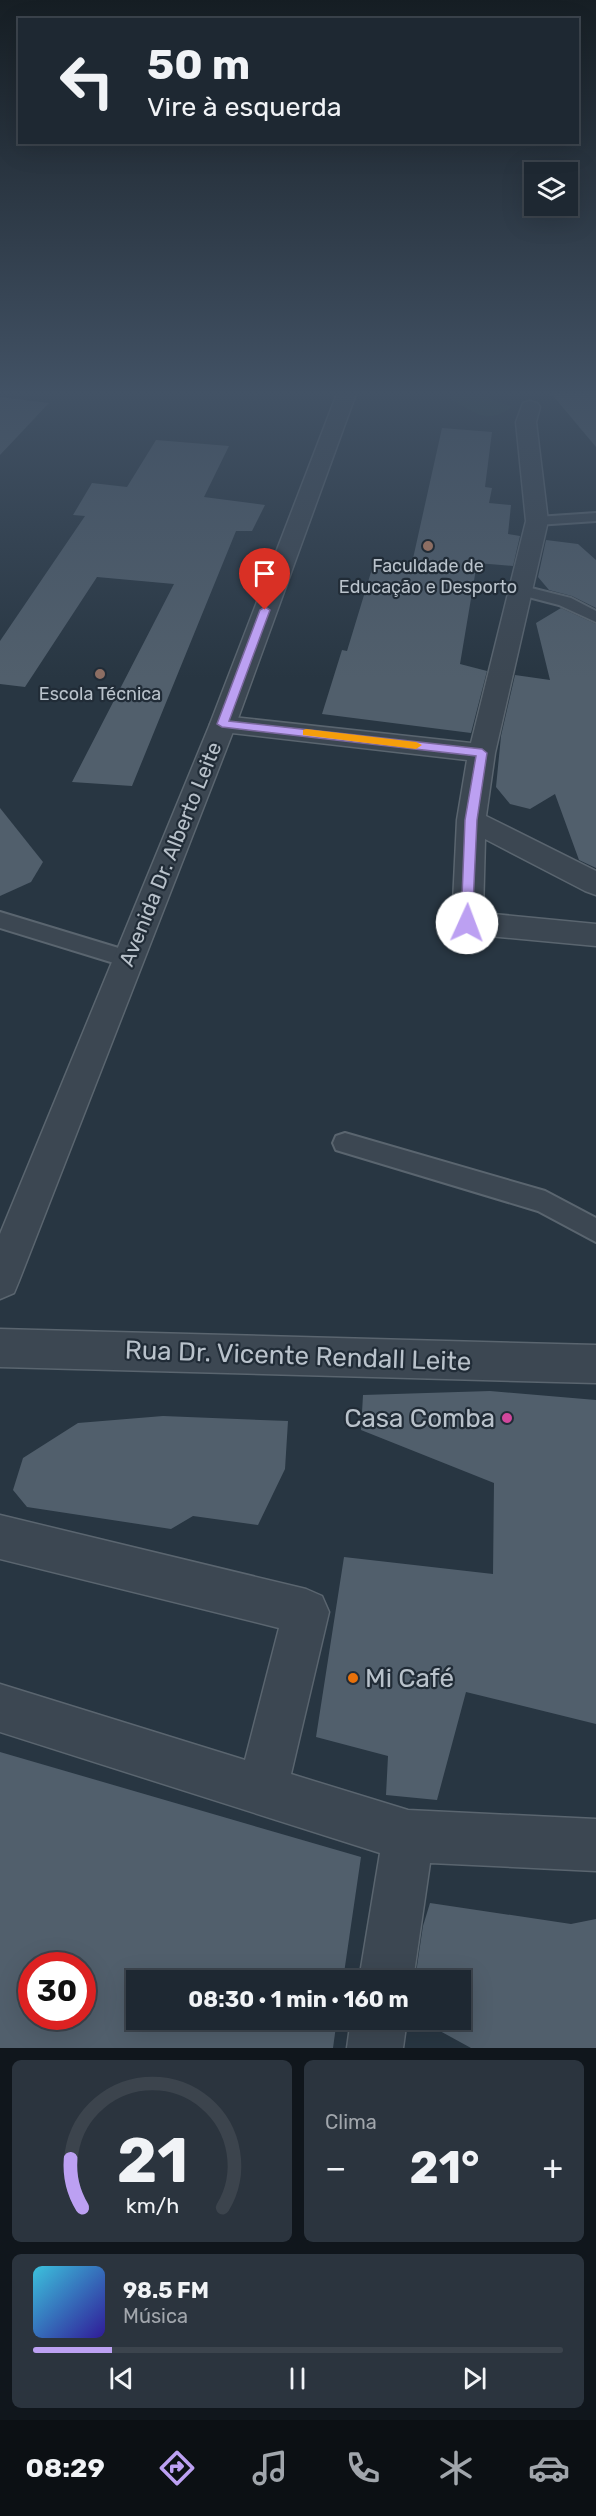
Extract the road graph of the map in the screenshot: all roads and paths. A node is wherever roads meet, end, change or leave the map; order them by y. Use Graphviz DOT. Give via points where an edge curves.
graph roads {
  1 [pos="312,487"];
  2 [pos="533,487"];
  3 [pos="596,517"];
  4 [pos="537,521"];
  5 [pos="519,590"];
  6 [pos="596,617"];
  7 [pos="222,724"];
  8 [pos="482,753"];
  9 [pos="471,820"];
  10 [pos="596,884"];
  11 [pos="0,920"];
  12 [pos="596,935"];
  13 [pos="127,958"];
  14 [pos="345,1143"];
  15 [pos="596,1232"];
  16 [pos="0,1281"];
  17 [pos="0,1348"];
  18 [pos="596,1364"];
  19 [pos="0,1537"];
  20 [pos="0,1708"];
  21 [pos="262,1790"];
  22 [pos="408,1836"];
  23 [pos="596,1845"];
  24 [pos="388,1970"];
  25 [pos="378,2030"];
  26 [pos="375,2048"];
  1 -- 7 [label="street, Avenida Dr. Alberto Leite"];
  2 -- 4 [label="street"];
  3 -- 4 [label="lane"];
  4 -- 5 [label="street"];
  5 -- 6 [label="lane" via="565,601"];
  5 -- 8 [label="street"];
  7 -- 8 [label="street"];
  7 -- 13 [label="street, Avenida Dr. Alberto Leite"];
  8 -- 9 [label="street"];
  9 -- 10 [label="street"];
  9 -- 12 [label="street" via="467,923"];
  11 -- 13 [label="lane"];
  13 -- 16 [label="street, Avenida Dr. Alberto Leite"];
  14 -- 15 [label="lane" via="544,1202"];
  17 -- 18 [label="street, Rua Dr. Vicente Rendall Leite"];
  19 -- 21 [label="street" via="306,1612"];
  20 -- 21 [label="street"];
  21 -- 22 [label="street"];
  22 -- 23 [label="street"];
  22 -- 24 [label="street"];
  25 -- 26 [label="street"];
}
